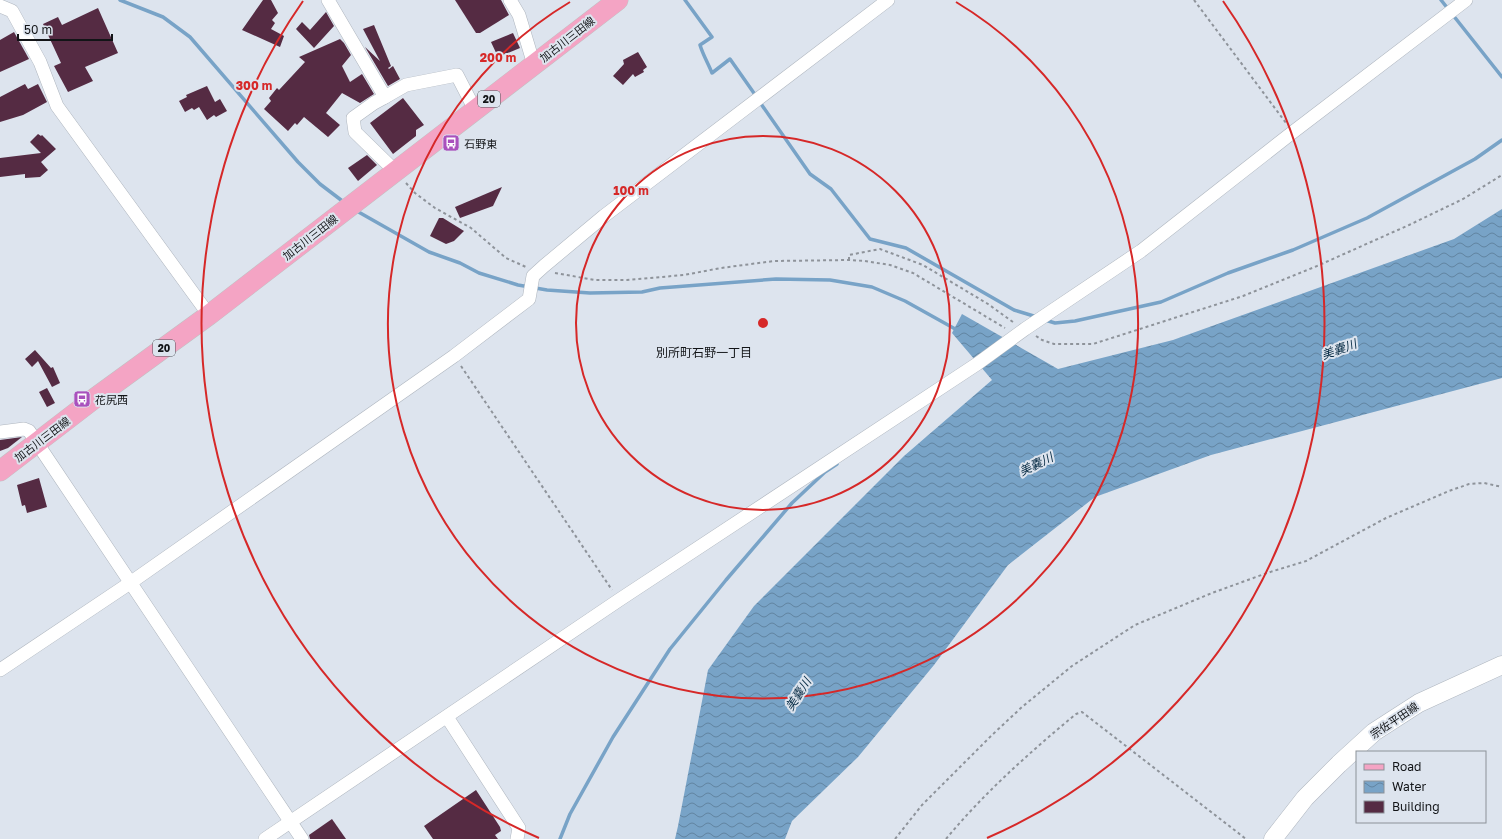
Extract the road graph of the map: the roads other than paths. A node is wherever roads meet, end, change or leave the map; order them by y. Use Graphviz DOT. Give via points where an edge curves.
graph roads {
  1 [pos="328,0"];
  2 [pos="510,0"];
  3 [pos="618,0"];
  4 [pos="888,0"];
  5 [pos="1466,0"];
  6 [pos="0,6"];
  7 [pos="534,65"];
  8 [pos="385,97"];
  9 [pos="475,110"];
  10 [pos="395,171"];
  11 [pos="209,315"];
  12 [pos="0,432"];
  13 [pos="37,443"];
  14 [pos="0,471"];
  15 [pos="130,583"];
  16 [pos="1502,665"];
  17 [pos="0,670"];
  18 [pos="448,717"];
  19 [pos="291,821"];
  20 [pos="265,839"];
  21 [pos="302,839"];
  22 [pos="517,839"];
  23 [pos="1273,839"];
  1 -- 8 [label="street"];
  2 -- 7 [label="street" via="519,15"];
  3 -- 7 [label="main road, 加古川三田線 / 20"];
  4 -- 15 [label="street" via="604,216 538,271 529,299 454,356"];
  5 -- 18 [label="street" via="1142,251"];
  6 -- 11 [label="street" via="12,11 40,62 57,106"];
  7 -- 9 [label="main road, 加古川三田線 / 20"];
  8 -- 9 [label="street" via="406,85 457,75"];
  8 -- 10 [label="street" via="353,118 355,132"];
  9 -- 10 [label="main road, 加古川三田線 / 20"];
  10 -- 11 [label="main road, 加古川三田線 / 20"];
  11 -- 13 [label="main road, 加古川三田線 / 20"];
  12 -- 13 [label="street" via="24,429 29,431"];
  13 -- 14 [label="main road, 加古川三田線 / 20"];
  13 -- 15 [label="street"];
  15 -- 17 [label="street"];
  15 -- 19 [label="street"];
  16 -- 23 [label="main road, 宗佐平田線" via="1419,703 1374,732 1305,798"];
  18 -- 19 [label="street"];
  18 -- 22 [label="street" via="519,828"];
  19 -- 20 [label="street"];
  19 -- 21 [label="street"];
}
